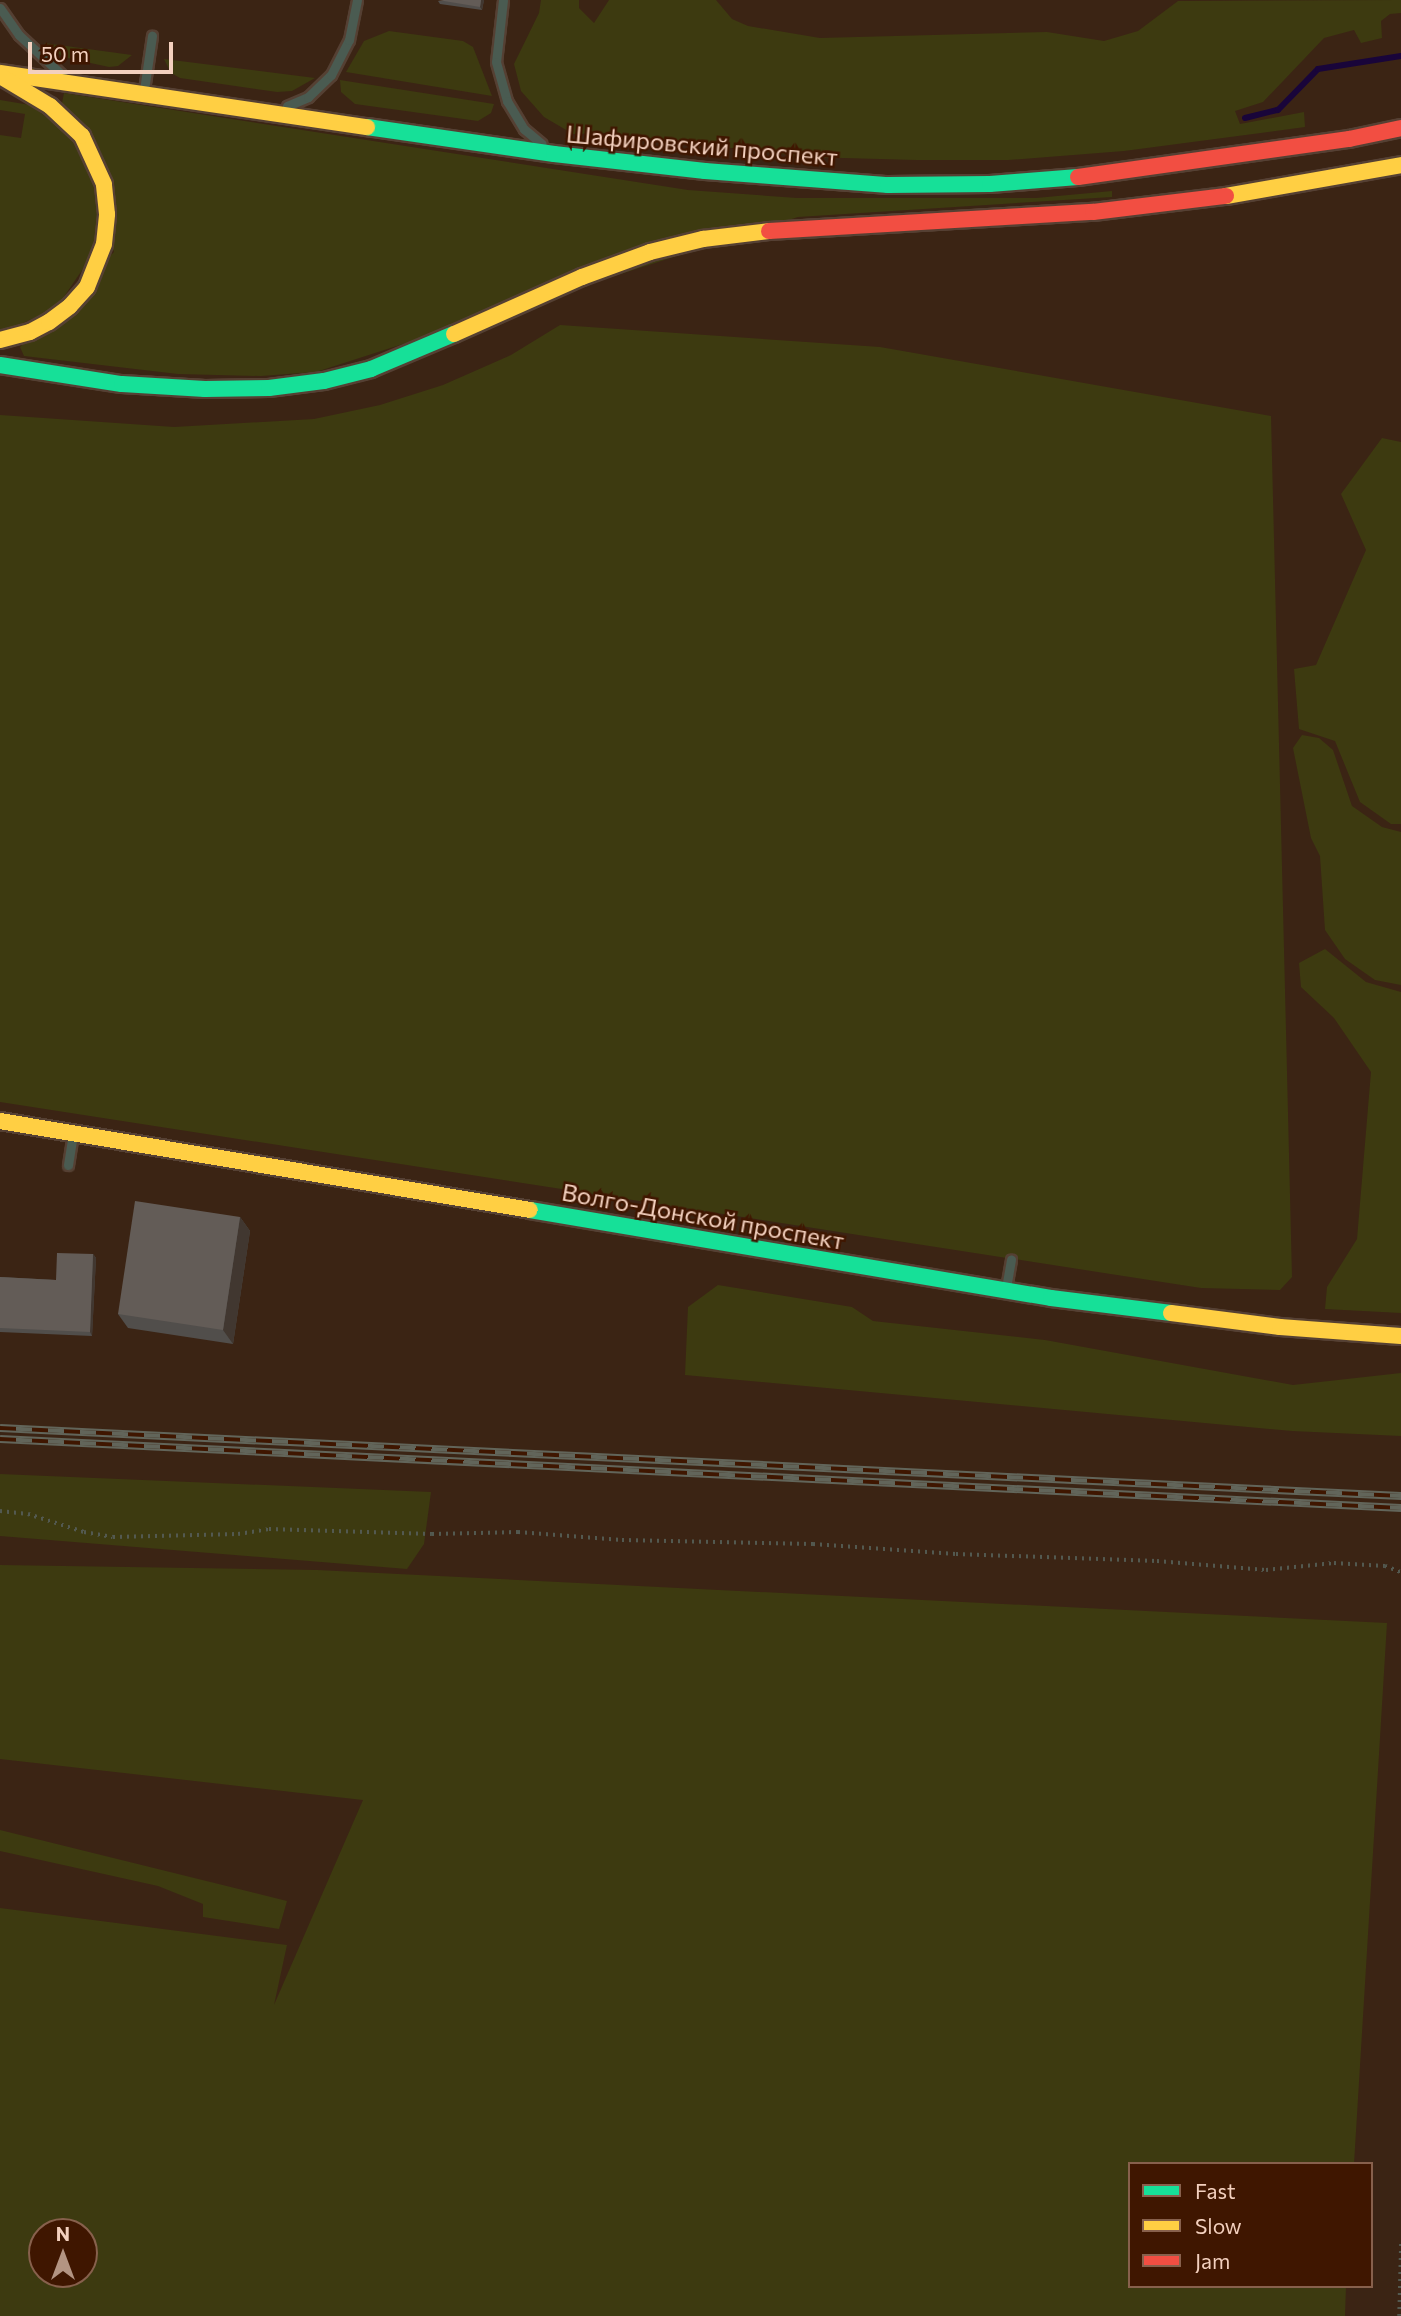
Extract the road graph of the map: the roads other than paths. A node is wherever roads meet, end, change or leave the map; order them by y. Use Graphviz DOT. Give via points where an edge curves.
graph roads {
  1 [pos="357,0"];
  2 [pos="503,0"];
  3 [pos="0,8"];
  4 [pos="152,36"];
  5 [pos="0,74"];
  6 [pos="68,81"];
  7 [pos="144,92"];
  8 [pos="275,112"];
  9 [pos="1401,128"];
  10 [pos="554,154"];
  11 [pos="1401,165"];
  12 [pos="0,340"];
  13 [pos="0,365"];
  14 [pos="0,1121"];
  15 [pos="73,1134"];
  16 [pos="68,1165"];
  17 [pos="1011,1259"];
  18 [pos="1006,1290"];
  19 [pos="1401,1336"];
  1 -- 8 [label="lane" via="349,40 331,75 308,97"];
  2 -- 10 [label="lane" via="496,62 507,101 524,129"];
  3 -- 6 [label="lane" via="19,35"];
  4 -- 7 [label="lane"];
  5 -- 6 [label="main road, Шафировский проспект"];
  5 -- 12 [label="main road" via="50,106 82,136 104,184 107,214 96,269 78,297 49,322"];
  6 -- 7 [label="main road, Шафировский проспект"];
  7 -- 8 [label="main road, Шафировский проспект"];
  8 -- 10 [label="main road, Шафировский проспект"];
  9 -- 10 [label="main road, Шафировский проспект" via="1103,175 989,184 888,185"];
  11 -- 13 [label="main road" via="1170,204 748,232 703,239 582,277 410,354 324,381 205,389 122,384"];
  14 -- 15 [label="main road, Волго-Донской проспект"];
  15 -- 16 [label="lane"];
  15 -- 18 [label="main road, Волго-Донской проспект"];
  17 -- 18 [label="lane"];
  18 -- 19 [label="main road, Волго-Донской проспект" via="1280,1327"];
}
